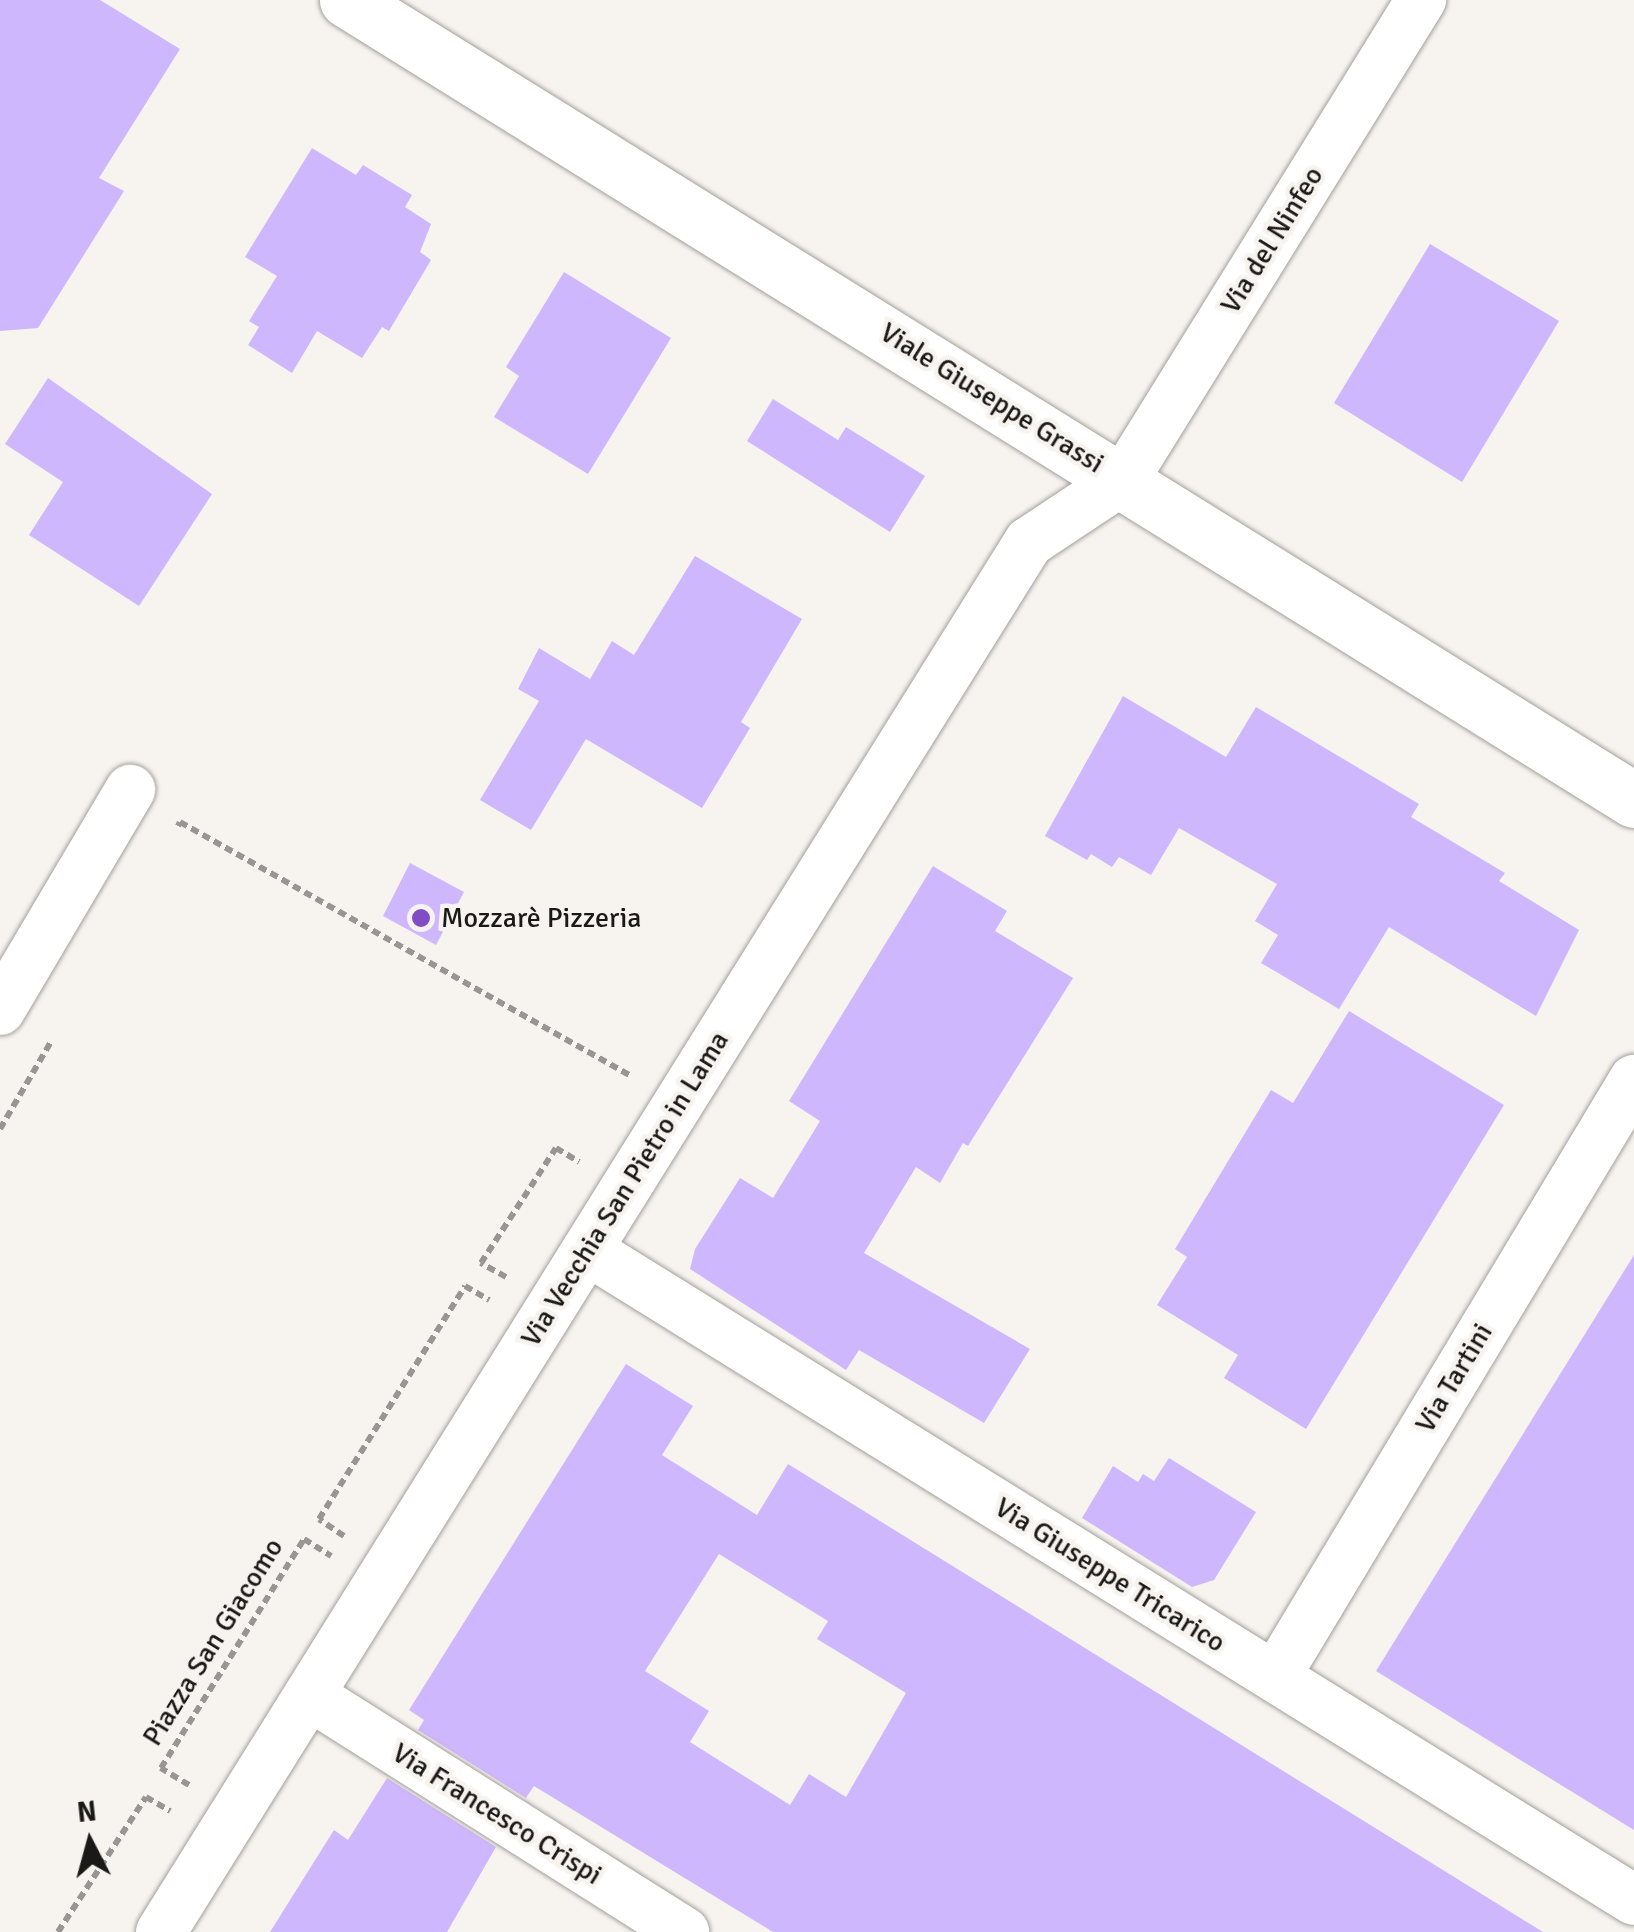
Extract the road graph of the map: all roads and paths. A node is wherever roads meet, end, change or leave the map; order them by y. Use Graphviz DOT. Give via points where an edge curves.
graph roads {
  1 [pos="347,0"];
  2 [pos="1421,0"];
  3 [pos="1124,479"];
  4 [pos="130,790"];
  5 [pos="1634,800"];
  6 [pos="170,839"];
  7 [pos="0,1010"];
  8 [pos="60,1027"];
  9 [pos="1634,1080"];
  10 [pos="646,1084"];
  11 [pos="0,1129"];
  12 [pos="592,1170"];
  13 [pos="587,1250"];
  14 [pos="508,1294"];
  15 [pos="500,1306"];
  16 [pos="1274,1677"];
  17 [pos="309,1696"];
  18 [pos="199,1791"];
  19 [pos="183,1818"];
  20 [pos="1634,1900"];
  21 [pos="58,1932"];
  22 [pos="161,1932"];
  23 [pos="684,1932"];
  1 -- 3 [label="main road, Viale Giuseppe Grassi"];
  2 -- 3 [label="street, Via del Ninfeo"];
  3 -- 5 [label="main road, Viale Giuseppe Grassi"];
  3 -- 13 [label="street, Via Vecchia San Pietro in Lama" via="1029,542"];
  4 -- 7 [label="street"];
  6 -- 10 [label="path" via="180,822"];
  8 -- 11 [label="path"];
  9 -- 16 [label="street, Via Tartini"];
  12 -- 14 [label="path" via="556,1148 481,1263 515,1282"];
  13 -- 16 [label="street, Via Giuseppe Tricarico"];
  13 -- 17 [label="street, Via Vecchia San Pietro in Lama"];
  15 -- 18 [label="path, Piazza San Giacomo" via="465,1286 318,1519 351,1540 339,1561 304,1540 172,1751 162,1768"];
  16 -- 20 [label="street, Via Giuseppe Tricarico"];
  17 -- 22 [label="street, Via Vecchia San Pietro in Lama"];
  17 -- 23 [label="street, Via Francesco Crispi"];
  19 -- 21 [label="path" via="146,1798"];
}
